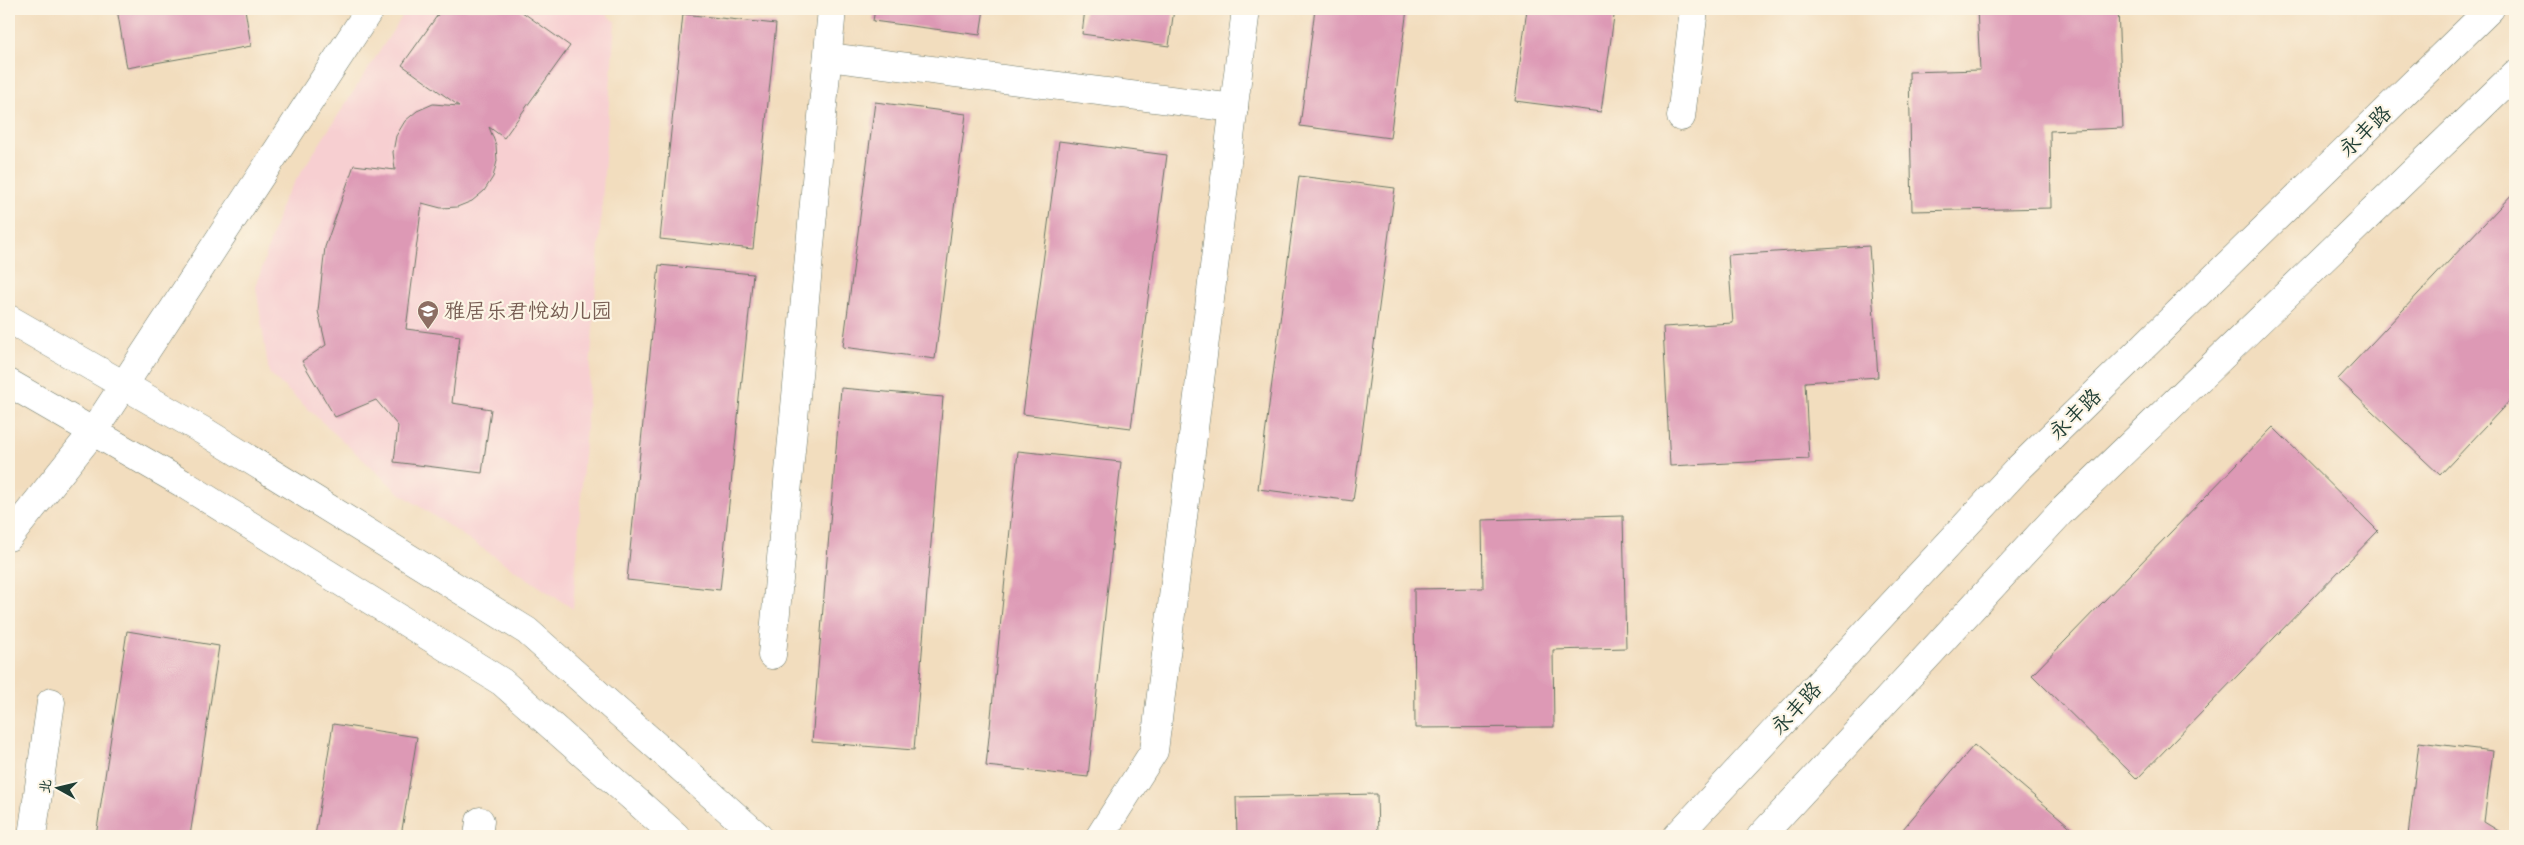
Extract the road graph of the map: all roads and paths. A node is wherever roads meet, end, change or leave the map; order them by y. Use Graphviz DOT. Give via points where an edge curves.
graph roads {
  1 [pos="370,9"];
  2 [pos="832,9"];
  3 [pos="1246,9"];
  4 [pos="1694,9"];
  5 [pos="2490,9"];
  6 [pos="828,57"];
  7 [pos="2515,74"];
  8 [pos="1234,108"];
  9 [pos="1681,118"];
  10 [pos="9,319"];
  11 [pos="9,383"];
  12 [pos="124,385"];
  13 [pos="93,432"];
  14 [pos="9,538"];
  15 [pos="772,655"];
  16 [pos="51,702"];
  17 [pos="32,836"];
  18 [pos="676,836"];
  19 [pos="758,836"];
  20 [pos="1100,836"];
  21 [pos="1677,836"];
  22 [pos="1761,836"];
  1 -- 12 [label="street"];
  2 -- 6 [label="street"];
  3 -- 8 [label="street"];
  4 -- 9 [label="street"];
  5 -- 21 [label="street, 永丰路" via="2018,469"];
  6 -- 8 [label="street"];
  6 -- 15 [label="street"];
  7 -- 22 [label="street" via="2061,512"];
  8 -- 20 [label="street" via="1154,751"];
  10 -- 12 [label="street"];
  11 -- 13 [label="street"];
  12 -- 13 [label="street"];
  12 -- 19 [label="street" via="527,631"];
  13 -- 14 [label="street"];
  13 -- 18 [label="street" via="182,483 502,682"];
  16 -- 17 [label="street"];
}
